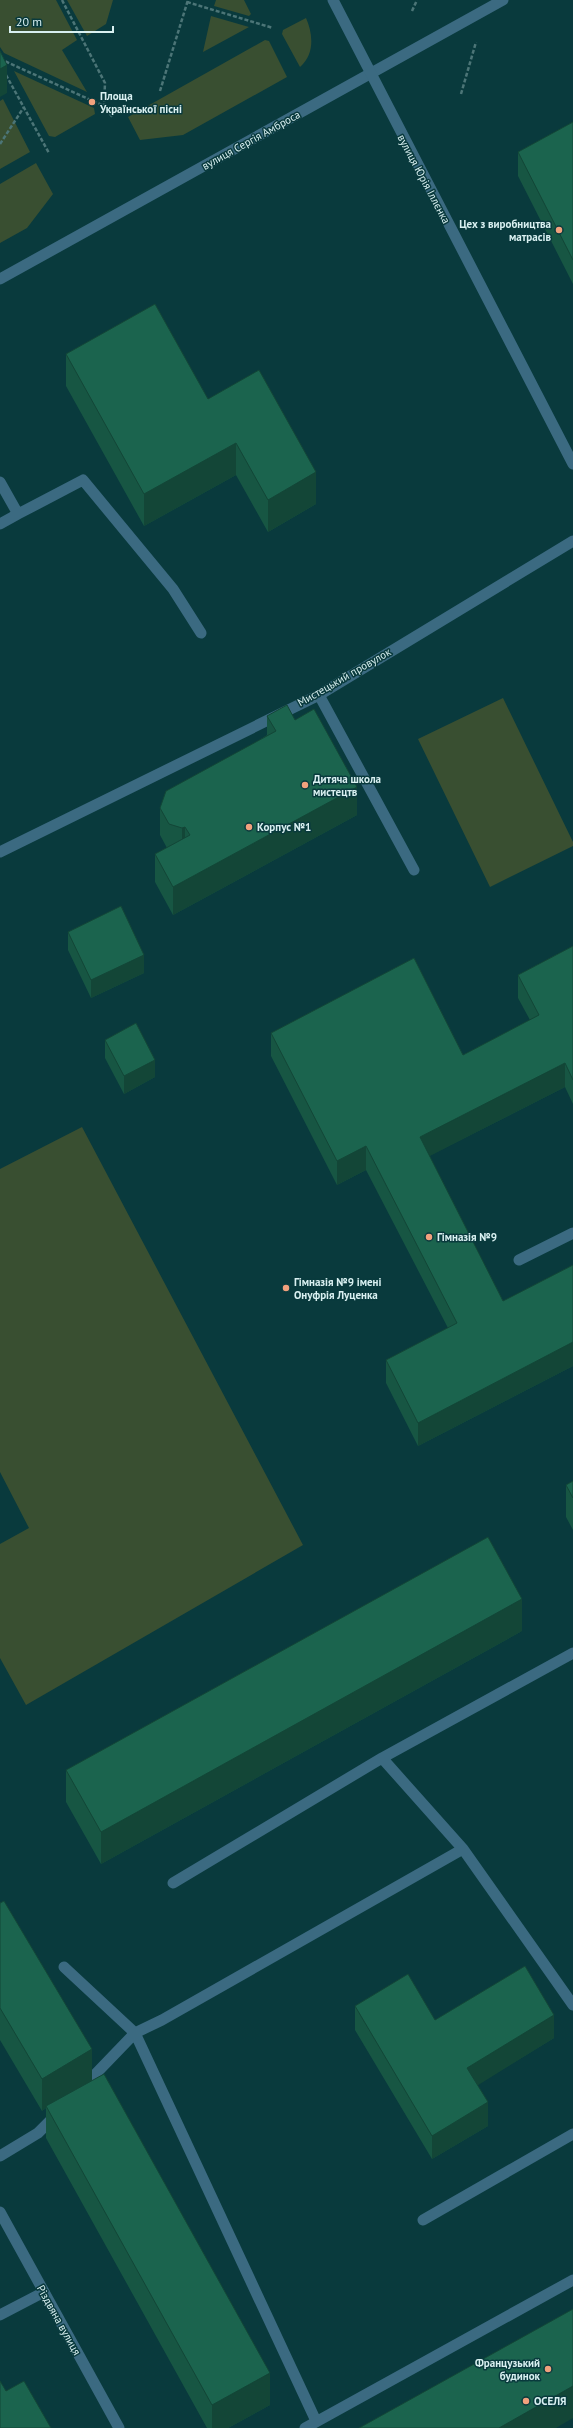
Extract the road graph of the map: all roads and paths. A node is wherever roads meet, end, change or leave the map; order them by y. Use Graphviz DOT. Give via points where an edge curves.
graph roads {
  1 [pos="62,0"];
  2 [pos="333,0"];
  3 [pos="417,0"];
  4 [pos="503,0"];
  5 [pos="188,1"];
  6 [pos="488,8"];
  7 [pos="412,11"];
  8 [pos="273,28"];
  9 [pos="0,59"];
  10 [pos="4,71"];
  11 [pos="371,73"];
  12 [pos="160,91"];
  13 [pos="460,94"];
  14 [pos="104,106"];
  15 [pos="24,107"];
  16 [pos="112,118"];
  17 [pos="0,144"];
  18 [pos="49,153"];
  19 [pos="0,279"];
  20 [pos="573,464"];
  21 [pos="0,482"];
  22 [pos="18,514"];
  23 [pos="0,524"];
  24 [pos="573,541"];
  25 [pos="201,633"];
  26 [pos="319,695"];
  27 [pos="0,852"];
  28 [pos="414,870"];
  29 [pos="573,1233"];
  30 [pos="519,1260"];
  31 [pos="573,1653"];
  32 [pos="382,1758"];
  33 [pos="463,1849"];
  34 [pos="173,1883"];
  35 [pos="64,1967"];
  36 [pos="573,2005"];
  37 [pos="135,2033"];
  38 [pos="76,2094"];
  39 [pos="65,2105"];
  40 [pos="573,2134"];
  41 [pos="0,2156"];
  42 [pos="0,2212"];
  43 [pos="423,2220"];
  44 [pos="573,2280"];
  45 [pos="44,2292"];
  46 [pos="0,2315"];
  47 [pos="316,2421"];
  48 [pos="119,2428"];
  49 [pos="305,2428"];
  1 -- 14 [label="path" via="105,83"];
  2 -- 11 [label="street, вулиця Юрія Іллєнка"];
  3 -- 7 [label="path"];
  4 -- 6 [label="street, вулиця Сергія Амброса"];
  5 -- 8 [label="path"];
  5 -- 12 [label="path"];
  6 -- 11 [label="street, вулиця Сергія Амброса"];
  6 -- 13 [label="path"];
  9 -- 14 [label="path"];
  10 -- 15 [label="path"];
  11 -- 19 [label="street, вулиця Сергія Амброса"];
  11 -- 20 [label="street, вулиця Юрія Іллєнка"];
  14 -- 16 [label="path"];
  15 -- 17 [label="path"];
  15 -- 18 [label="path"];
  21 -- 22 [label="street"];
  22 -- 23 [label="street"];
  22 -- 25 [label="street" via="83,480 173,589"];
  24 -- 26 [label="street, Мистецький провулок"];
  26 -- 27 [label="street, Мистецький провулок"];
  26 -- 28 [label="street"];
  29 -- 30 [label="street"];
  31 -- 32 [label="street"];
  32 -- 33 [label="street"];
  32 -- 34 [label="street"];
  33 -- 36 [label="street"];
  33 -- 37 [label="street"];
  35 -- 37 [label="street"];
  37 -- 38 [label="street"];
  37 -- 47 [label="street"];
  39 -- 41 [label="street" via="38,2133"];
  40 -- 43 [label="street"];
  42 -- 45 [label="street, Різдвяна вулиця"];
  44 -- 47 [label="street"];
  45 -- 46 [label="street"];
  45 -- 48 [label="street, Різдвяна вулиця"];
  47 -- 49 [label="street"];
}
